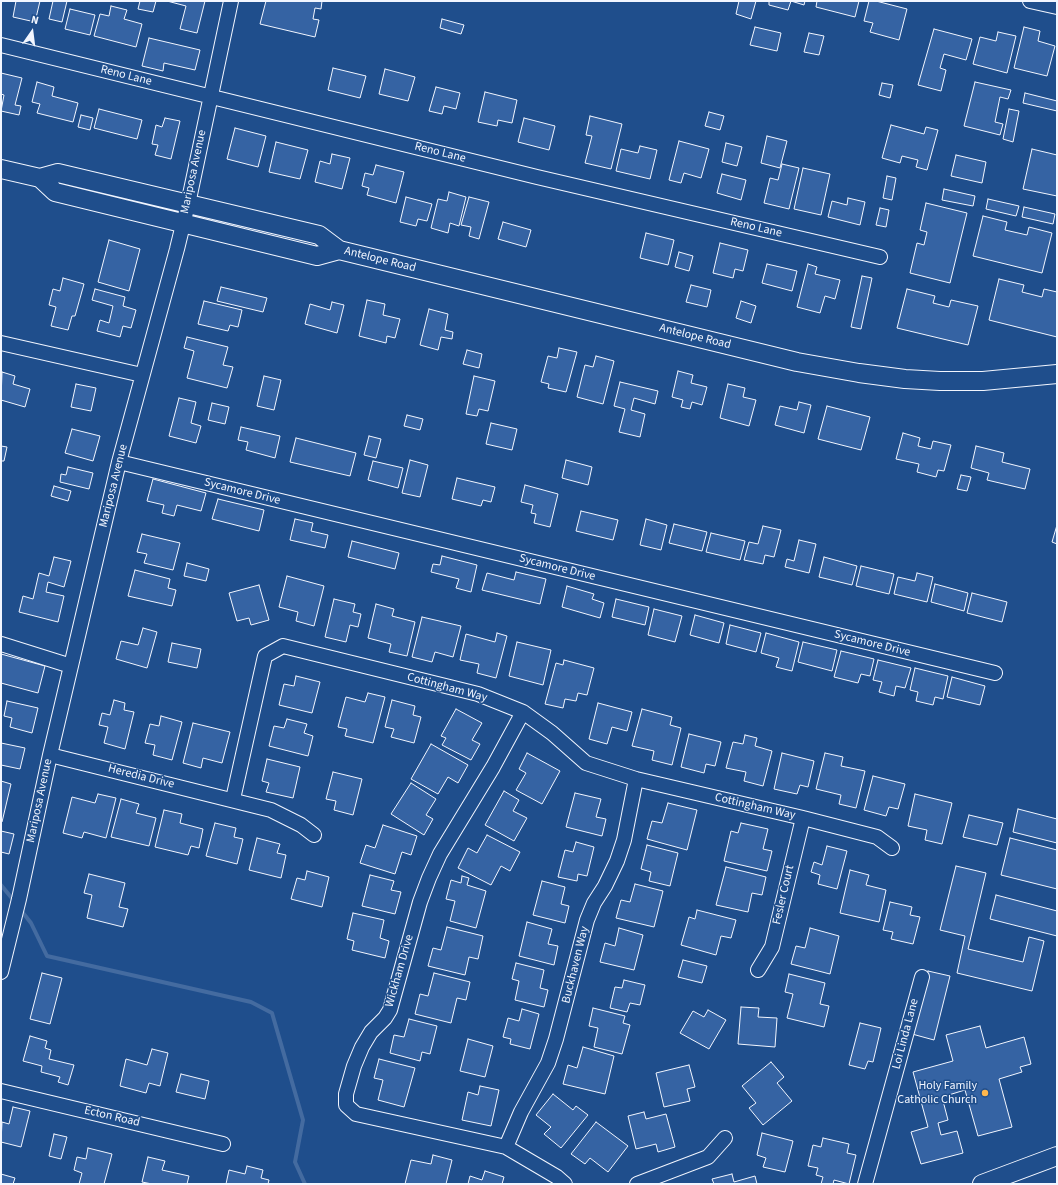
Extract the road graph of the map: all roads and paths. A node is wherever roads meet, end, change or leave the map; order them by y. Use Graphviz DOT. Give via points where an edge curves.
graph roads {
  1 [pos="231,1"];
  2 [pos="1035,2"];
  3 [pos="1057,7"];
  4 [pos="1,46"];
  5 [pos="211,97"];
  6 [pos="1,169"];
  7 [pos="40,178"];
  8 [pos="188,204"];
  9 [pos="183,223"];
  10 [pos="339,250"];
  11 [pos="880,257"];
  12 [pos="1,343"];
  13 [pos="1057,374"];
  14 [pos="142,375"];
  15 [pos="119,462"];
  16 [pos="1,644"];
  17 [pos="71,666"];
  18 [pos="995,673"];
  19 [pos="523,712"];
  20 [pos="50,755"];
  21 [pos="636,779"];
  22 [pos="233,799"];
  23 [pos="803,818"];
  24 [pos="314,835"];
  25 [pos="892,848"];
  26 [pos="8,933"];
  27 [pos="758,970"];
  28 [pos="1,972"];
  29 [pos="922,977"];
  30 [pos="1,1091"];
  31 [pos="725,1138"];
  32 [pos="223,1144"];
  33 [pos="506,1147"];
  34 [pos="1057,1156"];
  35 [pos="565,1184"];
  36 [pos="637,1184"];
  37 [pos="865,1184"];
  38 [pos="982,1184"];
  1 -- 5 [label="street, Mariposa Avenue"];
  2 -- 3 [label="street"];
  4 -- 5 [label="street, Reno Lane"];
  5 -- 8 [label="street, Mariposa Avenue"];
  5 -- 11 [label="street, Reno Lane"];
  6 -- 7 [label="main road, Antelope Road"];
  7 -- 8 [label="main road, Antelope Road" via="58,173"];
  7 -- 9 [label="main road, Antelope Road" via="55,192"];
  8 -- 9 [label="street, Mariposa Avenue"];
  8 -- 10 [label="main road, Antelope Road" via="319,235"];
  9 -- 10 [label="main road, Antelope Road" via="317,256"];
  9 -- 14 [label="street, Mariposa Avenue"];
  10 -- 13 [label="main road, Antelope Road" via="797,362 859,373 940,382"];
  12 -- 14 [label="street"];
  14 -- 15 [label="street, Mariposa Avenue"];
  15 -- 17 [label="street, Mariposa Avenue"];
  15 -- 18 [label="street, Sycamore Drive"];
  16 -- 17 [label="street"];
  17 -- 20 [label="street, Mariposa Avenue"];
  19 -- 21 [label="street, Cottingham Way" via="586,763"];
  19 -- 22 [label="street, Cottingham Way" via="478,694 283,646 265,656"];
  19 -- 33 [label="street, Wickham Drive" via="440,854 420,902 390,1010 362,1047 346,1094 346,1105 356,1114"];
  20 -- 22 [label="street, Heredia Drive"];
  20 -- 26 [label="street, Mariposa Avenue" via="19,899"];
  21 -- 23 [label="street, Cottingham Way"];
  21 -- 33 [label="street, Buckhaven Way" via="624,840 617,861 587,920 548,1063 520,1112"];
  22 -- 24 [label="street, Heredia Drive" via="271,810 301,825"];
  23 -- 25 [label="street, Cottingham Way" via="877,838"];
  23 -- 27 [label="street, Fesler Court" via="772,947"];
  26 -- 28 [label="street, Mariposa Avenue"];
  29 -- 37 [label="street, Loi Linda Lane"];
  30 -- 32 [label="street, Ecton Road"];
  31 -- 36 [label="street" via="708,1157"];
  33 -- 35 [label="street, Wickham Drive"];
  34 -- 38 [label="main road"];
}
